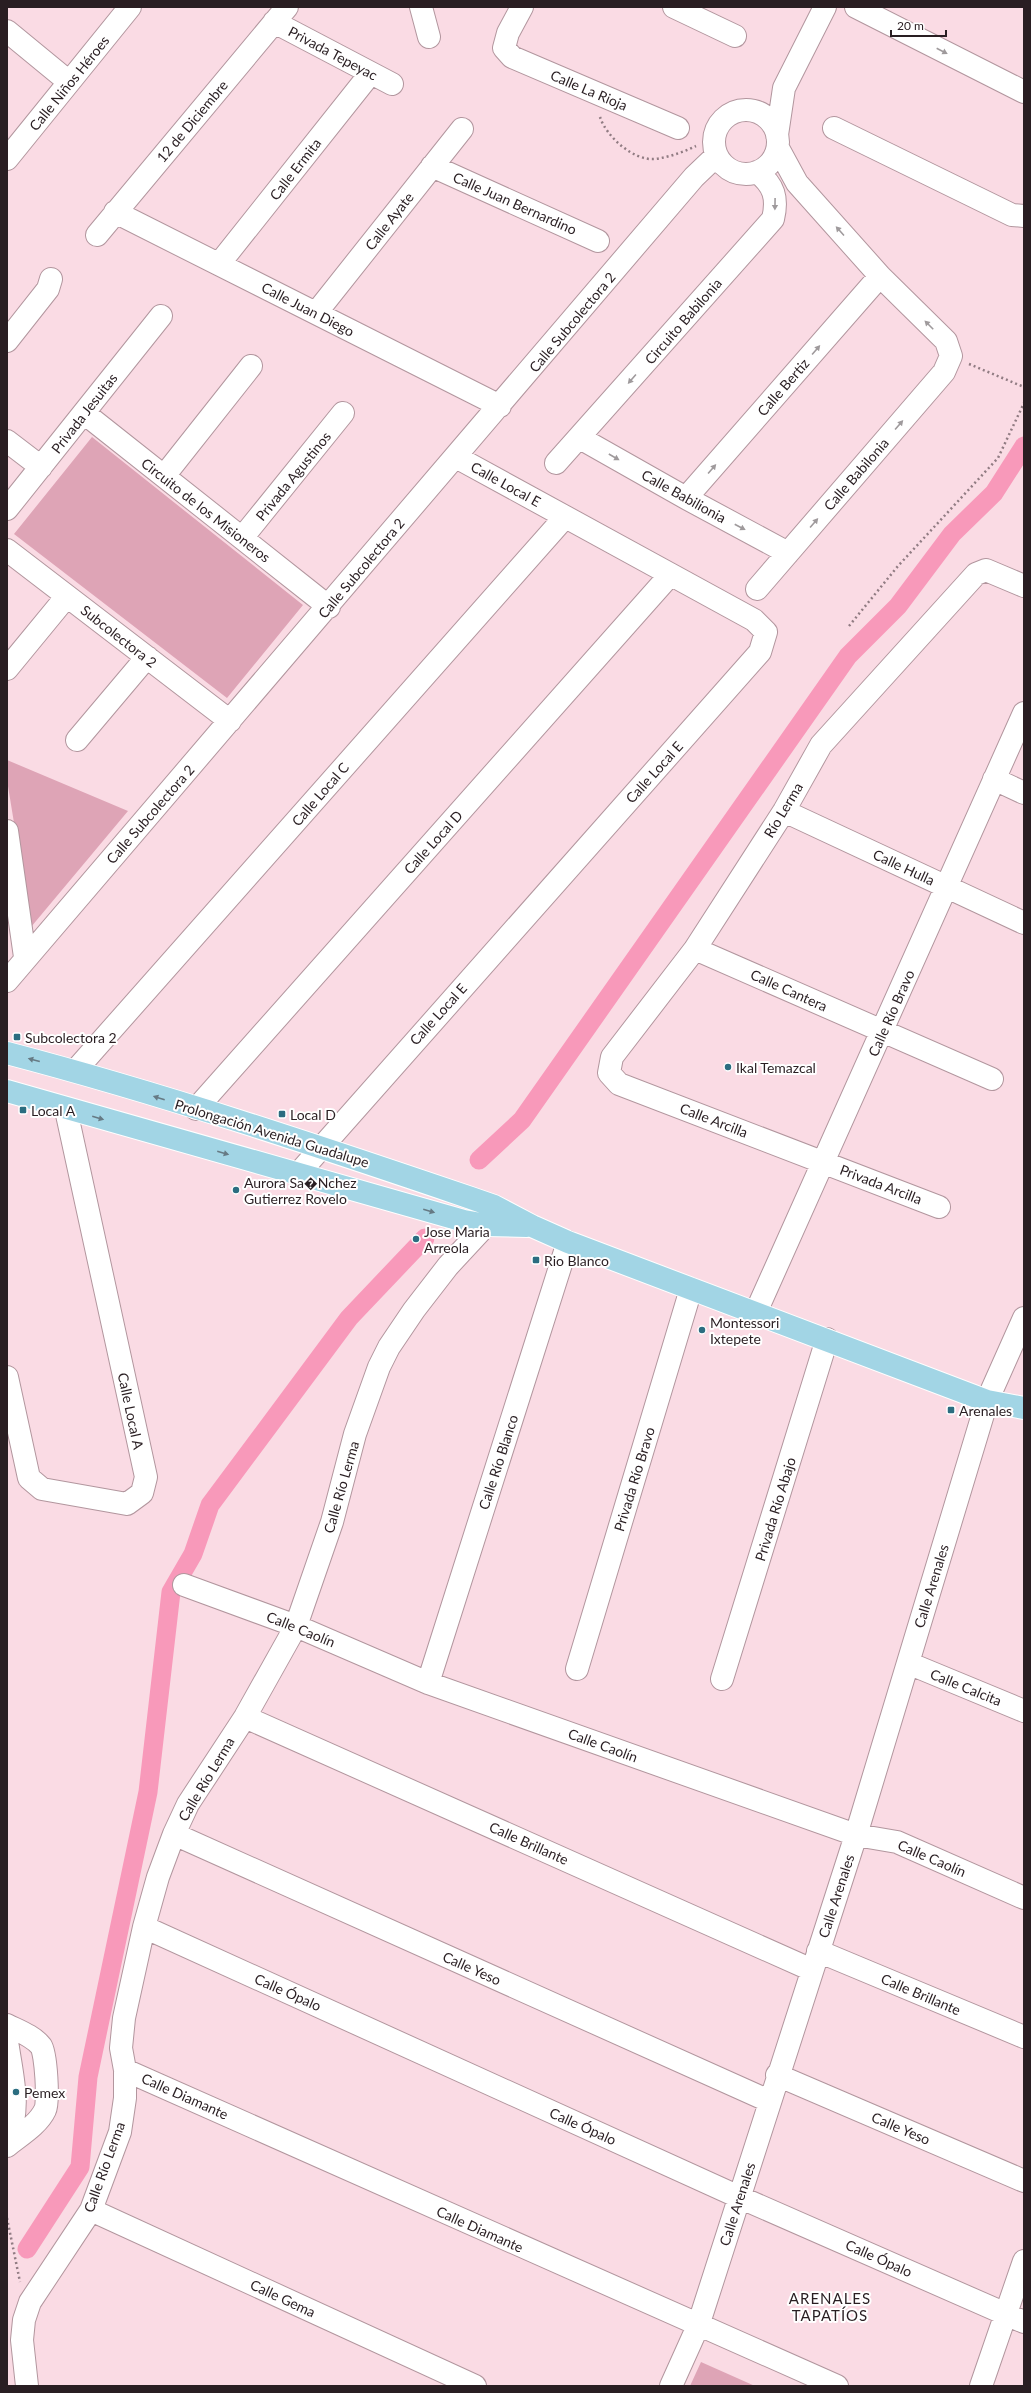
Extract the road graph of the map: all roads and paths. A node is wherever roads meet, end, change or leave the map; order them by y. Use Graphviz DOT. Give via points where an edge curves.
graph roads {
  1 [pos="130,7"];
  2 [pos="421,7"];
  3 [pos="522,7"];
  4 [pos="674,7"];
  5 [pos="825,7"];
  6 [pos="856,7"];
  7 [pos="281,14"];
  8 [pos="886,14"];
  9 [pos="7,31"];
  10 [pos="735,36"];
  11 [pos="429,37"];
  12 [pos="370,74"];
  13 [pos="69,82"];
  14 [pos="392,84"];
  15 [pos="784,88"];
  16 [pos="1024,92"];
  17 [pos="596,93"];
  18 [pos="751,109"];
  19 [pos="678,128"];
  20 [pos="834,128"];
  21 [pos="462,129"];
  22 [pos="778,141"];
  23 [pos="714,147"];
  24 [pos="7,159"];
  25 [pos="432,166"];
  26 [pos="757,172"];
  27 [pos="115,212"];
  28 [pos="1024,216"];
  29 [pos="97,235"];
  30 [pos="598,241"];
  31 [pos="219,264"];
  32 [pos="880,276"];
  33 [pos="51,279"];
  34 [pos="316,313"];
  35 [pos="161,316"];
  36 [pos="7,341"];
  37 [pos="951,356"];
  38 [pos="251,366"];
  39 [pos="1024,387"];
  40 [pos="1024,403"];
  41 [pos="500,406"];
  42 [pos="84,413"];
  43 [pos="343,413"];
  44 [pos="580,438"];
  45 [pos="7,441"];
  46 [pos="456,457"];
  47 [pos="556,463"];
  48 [pos="41,467"];
  49 [pos="164,476"];
  50 [pos="686,498"];
  51 [pos="7,510"];
  52 [pos="565,517"];
  53 [pos="242,538"];
  54 [pos="7,550"];
  55 [pos="788,553"];
  56 [pos="670,575"];
  57 [pos="1024,586"];
  58 [pos="757,589"];
  59 [pos="67,596"];
  60 [pos="329,607"];
  61 [pos="849,626"];
  62 [pos="147,657"];
  63 [pos="7,669"];
  64 [pos="1024,713"];
  65 [pos="230,721"];
  66 [pos="77,740"];
  67 [pos="994,780"];
  68 [pos="1024,793"];
  69 [pos="784,811"];
  70 [pos="7,831"];
  71 [pos="946,887"];
  72 [pos="1024,923"];
  73 [pos="695,949"];
  74 [pos="25,957"];
  75 [pos="7,981"];
  76 [pos="883,1032"];
  77 [pos="7,1053"];
  78 [pos="75,1071"];
  79 [pos="609,1073"];
  80 [pos="992,1079"];
  81 [pos="7,1091"];
  82 [pos="196,1109"];
  83 [pos="66,1110"];
  84 [pos="320,1147"];
  85 [pos="824,1162"];
  86 [pos="298,1174"];
  87 [pos="939,1207"];
  88 [pos="490,1216"];
  89 [pos="568,1242"];
  90 [pos="691,1289"];
  91 [pos="756,1312"];
  92 [pos="1024,1318"];
  93 [pos="827,1339"];
  94 [pos="7,1377"];
  95 [pos="988,1401"];
  96 [pos="1024,1408"];
  97 [pos="184,1585"];
  98 [pos="296,1626"];
  99 [pos="908,1663"];
  100 [pos="577,1669"];
  101 [pos="722,1679"];
  102 [pos="428,1683"];
  103 [pos="1024,1710"];
  104 [pos="245,1717"];
  105 [pos="174,1834"];
  106 [pos="856,1835"];
  107 [pos="1024,1898"];
  108 [pos="144,1927"];
  109 [pos="815,1960"];
  110 [pos="7,2026"];
  111 [pos="1024,2037"];
  112 [pos="7,2041"];
  113 [pos="125,2070"];
  114 [pos="777,2075"];
  115 [pos="11,2085"];
  116 [pos="769,2101"];
  117 [pos="7,2146"];
  118 [pos="1024,2181"];
  119 [pos="739,2197"];
  120 [pos="91,2210"];
  121 [pos="1024,2261"];
  122 [pos="1015,2318"];
  123 [pos="698,2326"];
  124 [pos="27,2386"];
  125 [pos="475,2386"];
  126 [pos="671,2386"];
  127 [pos="836,2386"];
  128 [pos="981,2386"];
  1 -- 13 [label="street, Calle Niños Héroes"];
  2 -- 11 [label="street"];
  3 -- 17 [label="street, Calle La Rioja" via="508,33 504,48 512,57"];
  4 -- 10 [label="street"];
  5 -- 15 [label="street"];
  6 -- 8 [label="street"];
  7 -- 12 [label="street, Privada Tepeyac"];
  7 -- 27 [label="street, 12 de Diciembre"];
  8 -- 16 [label="street, one-way"];
  9 -- 13 [label="street"];
  12 -- 14 [label="street, Privada Tepeyac"];
  12 -- 31 [label="street, Calle Ermita"];
  13 -- 24 [label="street, Calle Niños Héroes"];
  15 -- 18 [label="street"];
  15 -- 22 [label="street"];
  17 -- 19 [label="street, Calle La Rioja"];
  17 -- 23 [label="path" via="596,107 602,125 620,144 638,155 654,159"];
  18 -- 22 [label="street" via="763,114 772,123"];
  18 -- 23 [label="street" via="734,111 720,121"];
  20 -- 28 [label="street" via="1012,215"];
  21 -- 25 [label="street, Calle Ayate"];
  22 -- 26 [label="street" via="774,158"];
  32 -- 22 [label="street, one-way" via="797,183"];
  23 -- 26 [label="street" via="723,165 733,172"];
  23 -- 41 [label="street, Calle Subcolectora 2" via="694,177"];
  25 -- 30 [label="street, Calle Juan Bernardino"];
  25 -- 34 [label="street, Calle Ayate"];
  26 -- 44 [label="street, Circuito Babilonia, one-way" via="772,186 776,201 773,219"];
  27 -- 29 [label="street, 12 de Diciembre"];
  27 -- 31 [label="street, Calle Juan Diego"];
  31 -- 34 [label="street, Calle Juan Diego"];
  37 -- 32 [label="street, one-way" via="946,342"];
  50 -- 32 [label="street, Calle Bertiz, one-way"];
  33 -- 36 [label="street" via="48,288"];
  34 -- 41 [label="street, Calle Juan Diego"];
  35 -- 42 [label="street, Privada Jesuitas"];
  37 -- 39 [label="path"];
  55 -- 37 [label="street, Calle Babilonia, one-way" via="944,372"];
  38 -- 49 [label="street"];
  40 -- 61 [label="path" via="998,458 898,566"];
  41 -- 46 [label="street, Calle Subcolectora 2"];
  42 -- 48 [label="street, Privada Jesuitas"];
  42 -- 49 [label="street, Circuito de los Misioneros"];
  43 -- 53 [label="street, Privada Agustinos"];
  44 -- 47 [label="street, Circuito Babilonia"];
  44 -- 50 [label="street, Calle Babilionia, one-way"];
  45 -- 48 [label="street"];
  46 -- 52 [label="street, Calle Local E"];
  46 -- 60 [label="street, Calle Subcolectora 2"];
  48 -- 51 [label="street, Privada Jesuitas"];
  49 -- 53 [label="street, Circuito de los Misioneros"];
  50 -- 55 [label="street, Calle Babilionia, one-way"];
  52 -- 56 [label="street, Calle Local E"];
  52 -- 78 [label="street, Calle Local C"];
  53 -- 60 [label="street, Circuito de los Misioneros"];
  54 -- 59 [label="street, Subcolectora 2"];
  55 -- 58 [label="street, Calle Babilonia"];
  56 -- 82 [label="street, Calle Local D"];
  56 -- 84 [label="street, Calle Local E" via="754,620 766,632 760,652"];
  57 -- 69 [label="street, Río Lerma" via="986,570 976,574 821,745"];
  59 -- 62 [label="street, Subcolectora 2"];
  59 -- 63 [label="street"];
  60 -- 65 [label="street, Calle Subcolectora 2"];
  62 -- 65 [label="street, Subcolectora 2"];
  62 -- 66 [label="street"];
  64 -- 67 [label="street, Calle Río Bravo"];
  65 -- 74 [label="street, Calle Subcolectora 2"];
  67 -- 68 [label="street"];
  67 -- 71 [label="street, Calle Río Bravo"];
  69 -- 71 [label="street, Calle Hulla"];
  69 -- 73 [label="street, Río Lerma"];
  70 -- 74 [label="street"];
  71 -- 72 [label="street, Calle Hulla"];
  71 -- 76 [label="street, Calle Río Bravo"];
  73 -- 76 [label="street, Calle Cantera"];
  73 -- 79 [label="street, Río Lerma" via="612,1057"];
  74 -- 75 [label="street, Calle Subcolectora 2"];
  76 -- 80 [label="street, Calle Cantera"];
  76 -- 85 [label="street, Calle Río Bravo"];
  78 -- 77 [label="main road, Prolongación Avenida Guadalupe, one-way"];
  82 -- 78 [label="main road, Prolongación Avenida Guadalupe, one-way"];
  79 -- 85 [label="street, Calle Arcilla" via="618,1084"];
  81 -- 83 [label="main road, Prolongación Avenida Guadalupe"];
  82 -- 84 [label="main road, Prolongación Avenida Guadalupe"];
  83 -- 86 [label="main road, Prolongación Avenida Guadalupe, one-way"];
  83 -- 94 [label="street, Calle Local A" via="146,1477 142,1493 127,1504 42,1489 29,1478"];
  84 -- 86 [label="street, Calle Local E"];
  84 -- 88 [label="main road, Prolongación Avenida Guadalupe"];
  85 -- 87 [label="street, Privada Arcilla"];
  85 -- 91 [label="street, Calle Río Bravo"];
  86 -- 88 [label="main road, Prolongación Avenida Guadalupe, one-way" via="464,1221"];
  88 -- 89 [label="main road, Prolongación Avenida Guadalupe" via="532,1226"];
  88 -- 98 [label="street, Calle Río Lerma" via="414,1310 389,1347 379,1368 356,1434 332,1522"];
  89 -- 90 [label="main road, Prolongación Avenida Guadalupe"];
  89 -- 102 [label="street, Calle Río Blanco"];
  90 -- 91 [label="main road, Prolongación Avenida Guadalupe"];
  90 -- 100 [label="street, Privada Río Bravo"];
  91 -- 93 [label="main road, Prolongación Avenida Guadalupe"];
  92 -- 95 [label="street, Calle Arenales"];
  93 -- 95 [label="main road, Prolongación Avenida Guadalupe"];
  93 -- 101 [label="street, Privada Río Abajo"];
  95 -- 96 [label="main road, Prolongación Avenida Guadalupe"];
  95 -- 99 [label="street, Calle Arenales"];
  97 -- 98 [label="street, Calle Caolín"];
  98 -- 102 [label="street, Calle Caolín"];
  98 -- 104 [label="street, Calle Río Lerma"];
  99 -- 103 [label="street, Calle Calcita"];
  99 -- 106 [label="street, Calle Arenales"];
  102 -- 106 [label="street, Calle Caolín"];
  104 -- 105 [label="street, Calle Río Lerma" via="198,1786"];
  104 -- 109 [label="street, Calle Brillante"];
  105 -- 108 [label="street, Calle Río Lerma" via="158,1877"];
  105 -- 116 [label="street, Calle Yeso"];
  106 -- 107 [label="street, Calle Caolín" via="896,1842"];
  106 -- 109 [label="street, Calle Arenales"];
  108 -- 113 [label="street, Calle Río Lerma" via="124,2018 121,2048"];
  108 -- 119 [label="street, Calle Ópalo"];
  109 -- 111 [label="street, Calle Brillante"];
  109 -- 114 [label="street, Calle Arenales"];
  110 -- 117 [label="street" via="32,2038 42,2048 48,2098 46,2109 40,2119"];
  112 -- 115 [label="street"];
  113 -- 120 [label="street, Calle Río Lerma" via="121,2126"];
  113 -- 123 [label="street, Calle Diamante"];
  114 -- 116 [label="street, Calle Arenales"];
  114 -- 118 [label="street, Calle Yeso"];
  115 -- 117 [label="street" via="15,2118"];
  116 -- 119 [label="street, Calle Arenales"];
  119 -- 122 [label="street, Calle Ópalo"];
  119 -- 123 [label="street, Calle Arenales"];
  120 -- 124 [label="street, Calle Río Lerma" via="30,2302 24,2320 22,2340"];
  120 -- 125 [label="street, Calle Gema"];
  121 -- 122 [label="street"];
  122 -- 128 [label="street"];
  123 -- 126 [label="street, Calle Arenales"];
  123 -- 127 [label="street, Calle Diamante"];
}
